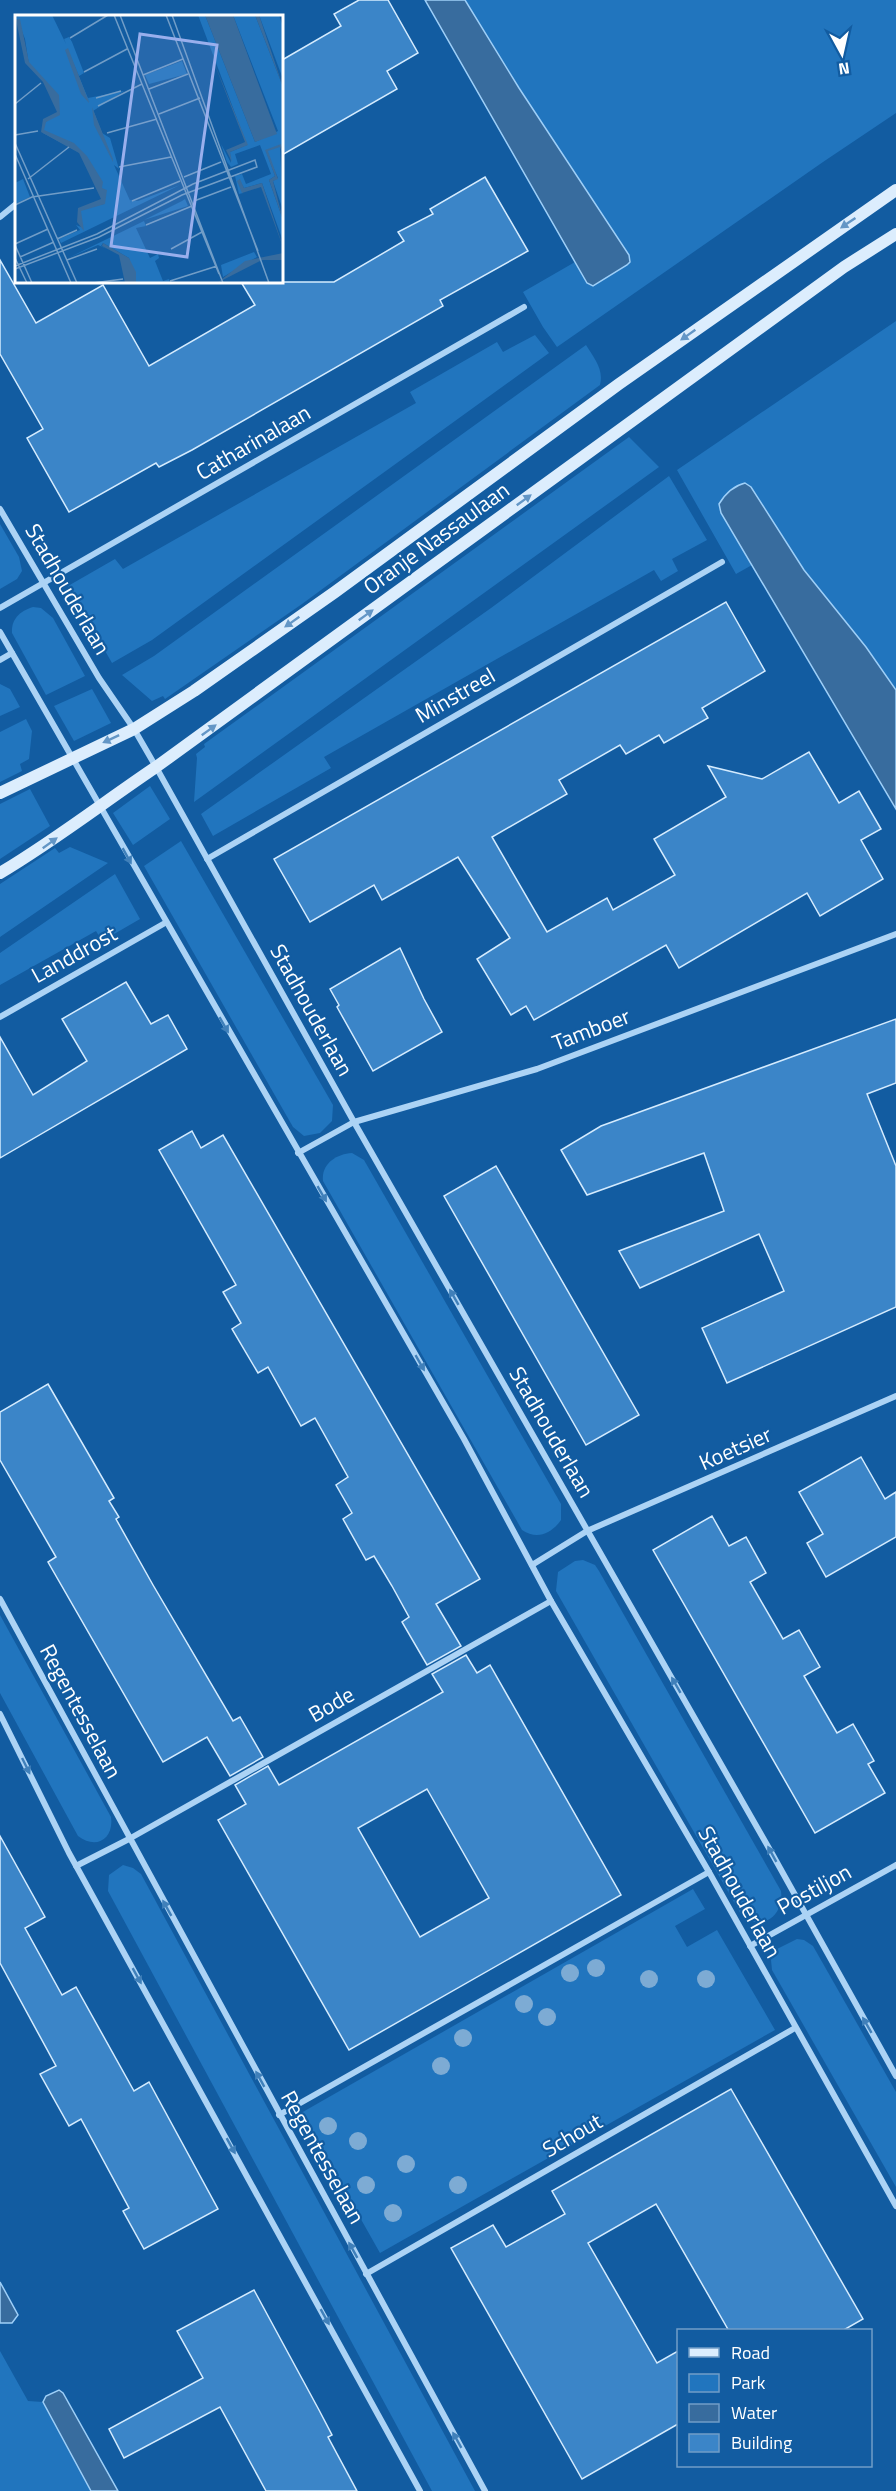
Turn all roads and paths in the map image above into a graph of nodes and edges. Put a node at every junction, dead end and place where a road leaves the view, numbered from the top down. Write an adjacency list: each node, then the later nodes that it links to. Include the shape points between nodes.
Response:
1 (896, 190): 13 (street, Oranje Nassaulaan, one-way to 13, via 619,384 260,645)
2 (15, 205): 3 (street)
3 (0, 217)
4 (896, 234): 15 (street, Oranje Nassaulaan, one-way to 4, via 844,267)
5 (524, 308): 8 (street, Catharinalaan)
6 (0, 509): 8 (street, Stadhouderlaan)
7 (722, 562): 18 (street, Minstreel)
8 (43, 583): 9 (street, Catharinalaan); 13 (street, Stadhouderlaan)
9 (0, 608)
10 (0, 632): 11 (street, Stadhouderlaan)
11 (12, 653): 12 (street); 14 (street, Stadhouderlaan)
12 (0, 660)
13 (134, 729): 14 (street, Oranje Nassaulaan, one-way to 14); 15 (street, Stadhouderlaan)
14 (72, 758): 16 (street, Oranje Nassaulaan); 17 (street, Stadhouderlaan)
15 (156, 768): 17 (street, Oranje Nassaulaan); 18 (street, Stadhouderlaan)
16 (0, 793)
17 (99, 805): 19 (street, Oranje Nassaulaan, one-way to 17, via 44,847); 20 (street, Stadhouderlaan, one-way to 20)
18 (207, 859): 23 (street, Stadhouderlaan)
19 (0, 873)
20 (165, 923): 22 (street, Landdrost); 24 (street, Stadhouderlaan, one-way to 24)
21 (896, 934): 23 (street, Tamboer, via 537,1069)
22 (0, 1017)
23 (354, 1122): 24 (street, Tamboer); 26 (street, Stadhouderlaan, one-way to 23)
24 (298, 1152): 27 (street, Stadhouderlaan, one-way to 27)
25 (896, 1396): 26 (street, Koetsier)
26 (588, 1531): 27 (street, Stadhouderlaan); 35 (street, Stadhouderlaan, one-way to 26)
27 (532, 1565): 29 (street, Stadhouderlaan)
28 (0, 1599): 31 (street, Regentesselaan)
29 (551, 1601): 31 (street, Bode); 34 (street, Stadhouderlaan)
30 (0, 1714): 33 (street, one-way to 33)
31 (129, 1839): 33 (street); 39 (street, Regentesselaan, one-way to 31)
32 (896, 1865): 35 (street, Postiljon)
33 (76, 1866): 42 (street, one-way to 42)
34 (709, 1872): 36 (street, Stadhouderlaan); 39 (street)
35 (804, 1914): 36 (street, Postiljon); 38 (street, Stadhouderlaan, one-way to 35)
36 (750, 1946): 37 (street, Stadhouderlaan)
37 (795, 2028): 40 (street, Stadhouderlaan); 41 (street, Schout)
38 (896, 2076)
39 (279, 2115): 41 (street, Regentesselaan, one-way to 39)
40 (896, 2206)
41 (366, 2274): 43 (street, Regentesselaan, one-way to 41)
42 (420, 2491)
43 (485, 2491)

